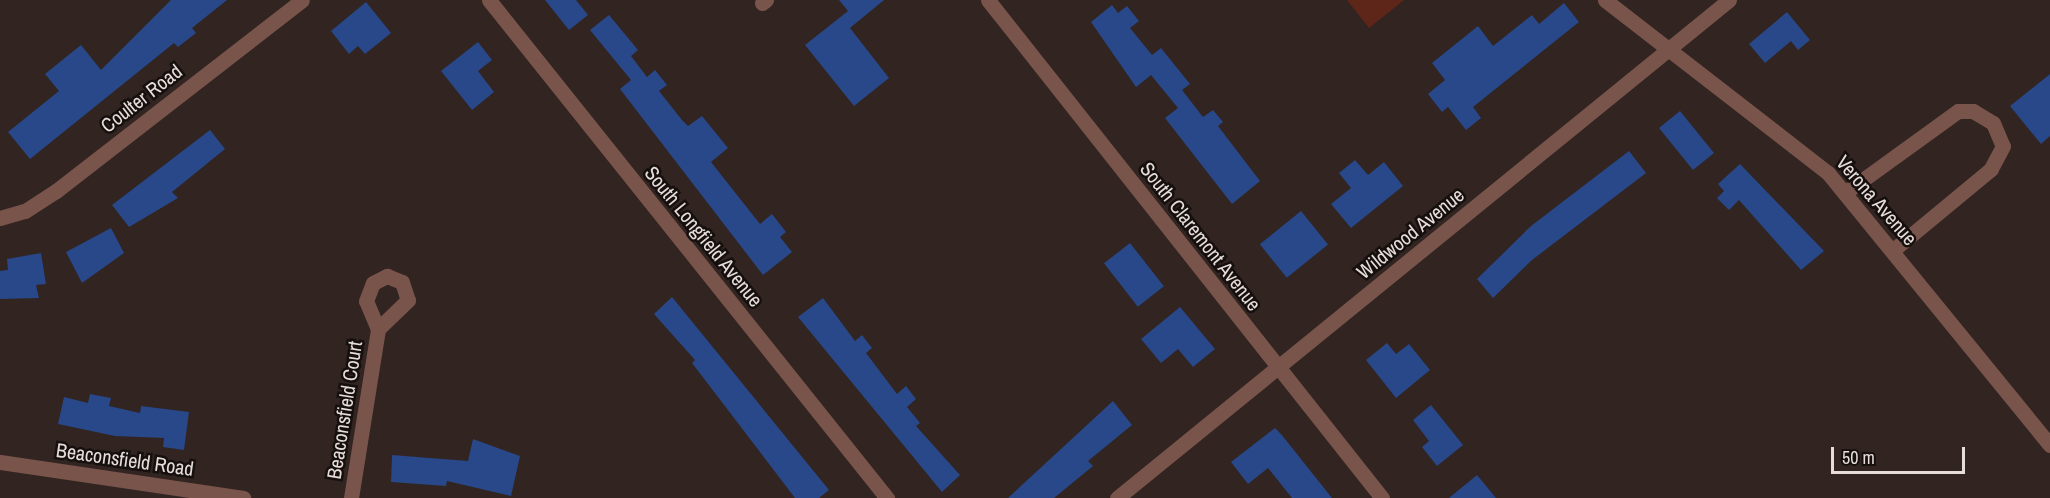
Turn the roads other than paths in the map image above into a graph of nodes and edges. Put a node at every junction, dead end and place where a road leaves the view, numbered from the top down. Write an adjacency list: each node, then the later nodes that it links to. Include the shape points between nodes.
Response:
1 (302, 0): 8 (street, Coulter Road, via 56,191 25,211)
2 (489, 0): 16 (street, South Longfield Avenue)
3 (988, 0): 11 (street, South Claremont Avenue)
4 (1605, 0): 6 (street, Verona Avenue)
5 (1728, 0): 6 (street, Wildwood Avenue)
6 (1670, 48): 7 (street, Verona Avenue); 11 (street, Wildwood Avenue)
7 (1846, 192): 9 (street, Verona Avenue); 9 (street, via 1958,111 1973,111 1993,123 2003,146 1991,169)
8 (0, 218)
9 (1893, 250): 12 (street, Verona Avenue)
10 (378, 329): 15 (street, Beaconsfield Court)
11 (1278, 368): 17 (street, Wildwood Avenue); 18 (street, South Claremont Avenue)
12 (2050, 445)
13 (0, 462): 14 (street, Beaconsfield Road)
14 (243, 498)
15 (351, 498)
16 (887, 498)
17 (1117, 498)
18 (1382, 498)

